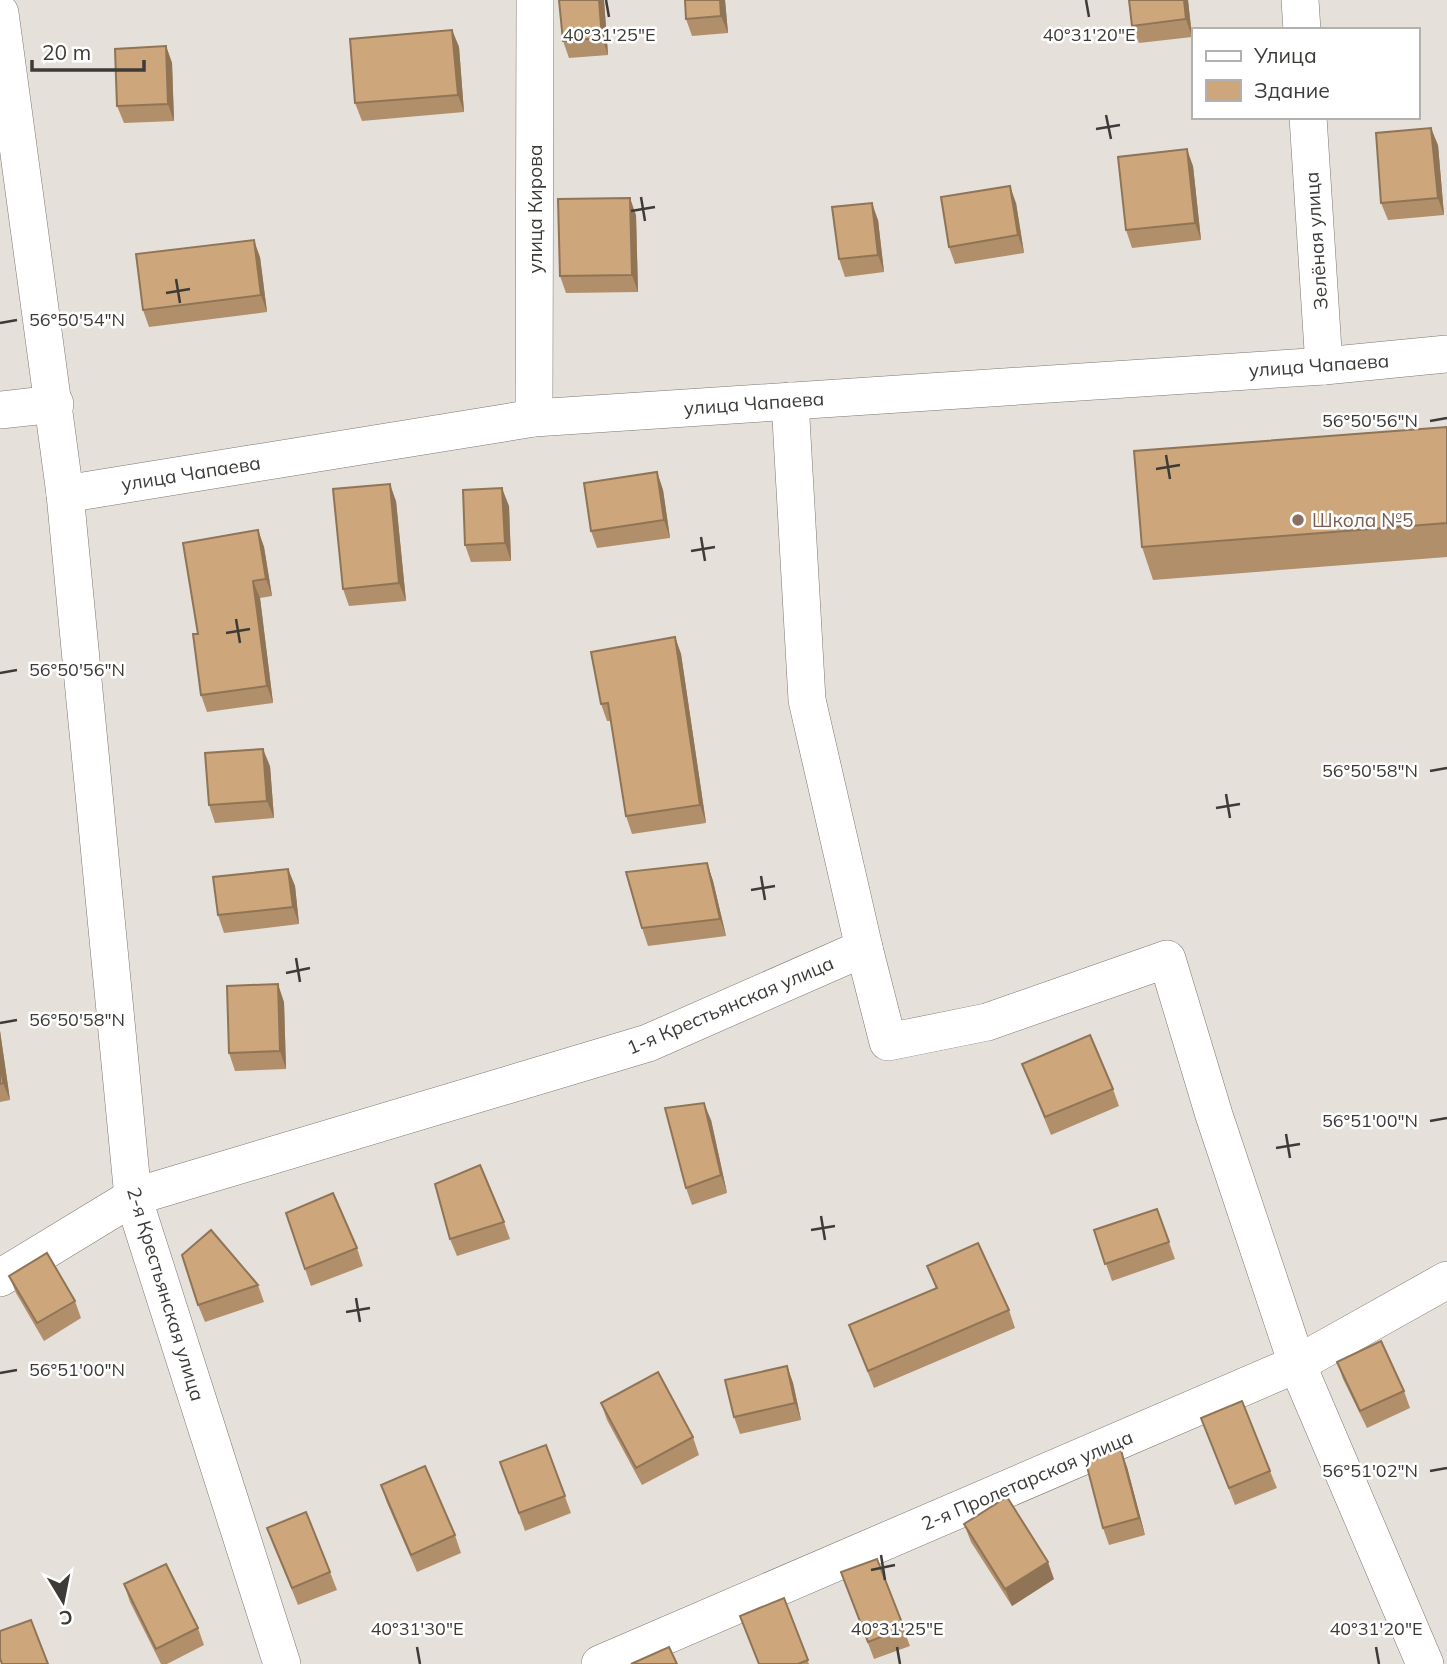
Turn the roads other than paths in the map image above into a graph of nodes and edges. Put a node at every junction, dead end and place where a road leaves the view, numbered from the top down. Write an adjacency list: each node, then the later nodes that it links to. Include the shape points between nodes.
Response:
1 (535, 0): 11 (street, улица Кирова)
2 (1300, 0): 4 (street)
3 (0, 13): 9 (street, 2-я Крестьянская улица)
4 (1302, 28)
5 (1307, 119): 7 (street, Зелёная улица)
6 (1447, 354): 7 (street, улица Чапаева)
7 (1324, 366): 8 (street, улица Чапаева)
8 (790, 401): 11 (street, улица Чапаева); 13 (street, via 807,700)
9 (55, 404): 10 (street); 12 (street, 2-я Крестьянская улица)
10 (0, 410)
11 (534, 418): 12 (street, улица Чапаева)
12 (65, 494): 14 (street, 2-я Крестьянская улица)
13 (864, 948): 14 (street, 1-я Крестьянская улица, via 648,1043); 17 (street, via 888,1042 987,1022 1167,959)
14 (132, 1196): 15 (street, 1-я Крестьянская улица); 18 (street, 2-я Крестьянская улица)
15 (0, 1278)
16 (1447, 1280): 17 (street, 2-я Пролетарская улица)
17 (1297, 1364): 19 (street, 2-я Пролетарская улица); 20 (street)
18 (282, 1664)
19 (600, 1664)
20 (1425, 1664)

